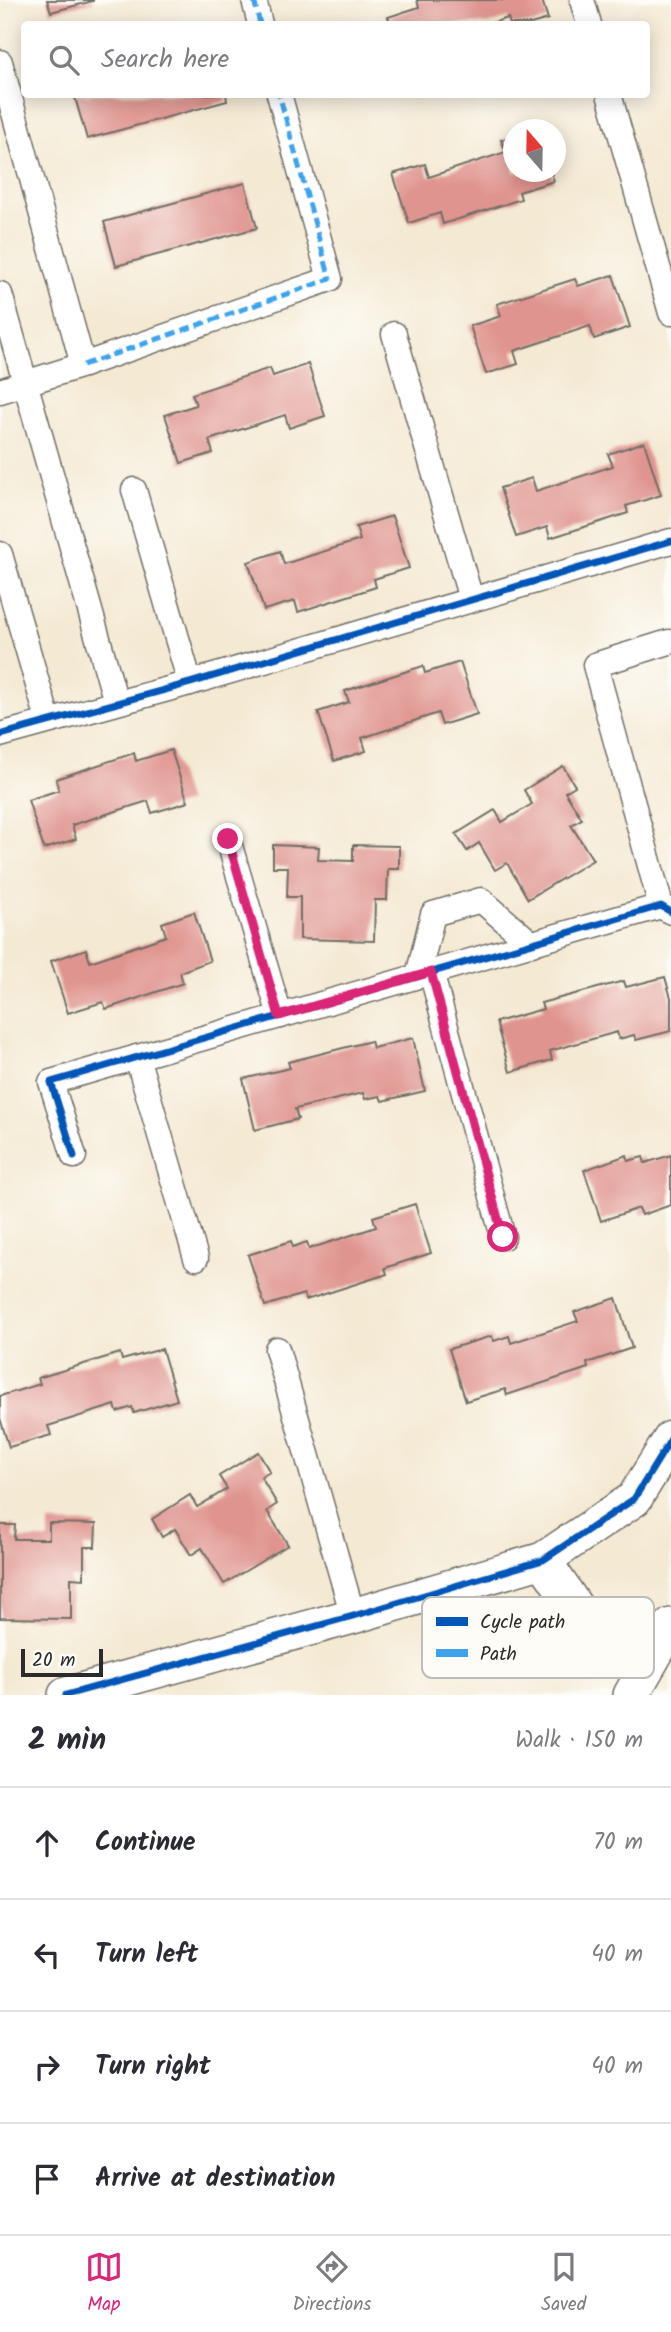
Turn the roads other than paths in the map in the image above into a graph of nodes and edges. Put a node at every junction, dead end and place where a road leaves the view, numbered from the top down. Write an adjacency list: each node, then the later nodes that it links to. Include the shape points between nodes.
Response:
1 (254, 0): 3 (street)
2 (582, 0): 4 (street)
3 (259, 21)
4 (588, 21)
5 (0, 62): 11 (street)
6 (280, 98): 11 (street, via 330,279)
7 (610, 98): 9 (street)
8 (0, 294): 12 (street)
9 (671, 313)
10 (394, 334): 17 (street)
11 (83, 365): 12 (street)
12 (26, 383): 13 (street); 20 (street)
13 (0, 391)
14 (134, 490): 19 (street)
15 (671, 541): 17 (street)
16 (0, 554): 21 (street)
17 (471, 599): 19 (street)
18 (669, 642): 24 (street, via 595,665)
19 (190, 682): 20 (street)
20 (116, 702): 21 (street)
21 (48, 720): 22 (street)
22 (0, 735)
23 (228, 839): 27 (street)
24 (666, 909): 25 (street)
25 (532, 944): 26 (street); 26 (street, via 481,900 469,903 433,914)
26 (425, 974): 27 (street); 30 (street)
27 (279, 1016): 28 (street)
28 (137, 1057): 29 (street, via 51,1082); 31 (street)
29 (74, 1156)
30 (503, 1237)
31 (196, 1258)
32 (277, 1349): 36 (street)
33 (671, 1439): 34 (street, via 634,1500)
34 (544, 1560): 35 (street); 36 (street)
35 (568, 1597)
36 (353, 1616): 40 (street)
37 (671, 1626): 38 (street)
38 (654, 1655)
39 (641, 1678): 41 (street)
40 (66, 1695)
41 (631, 1695)

